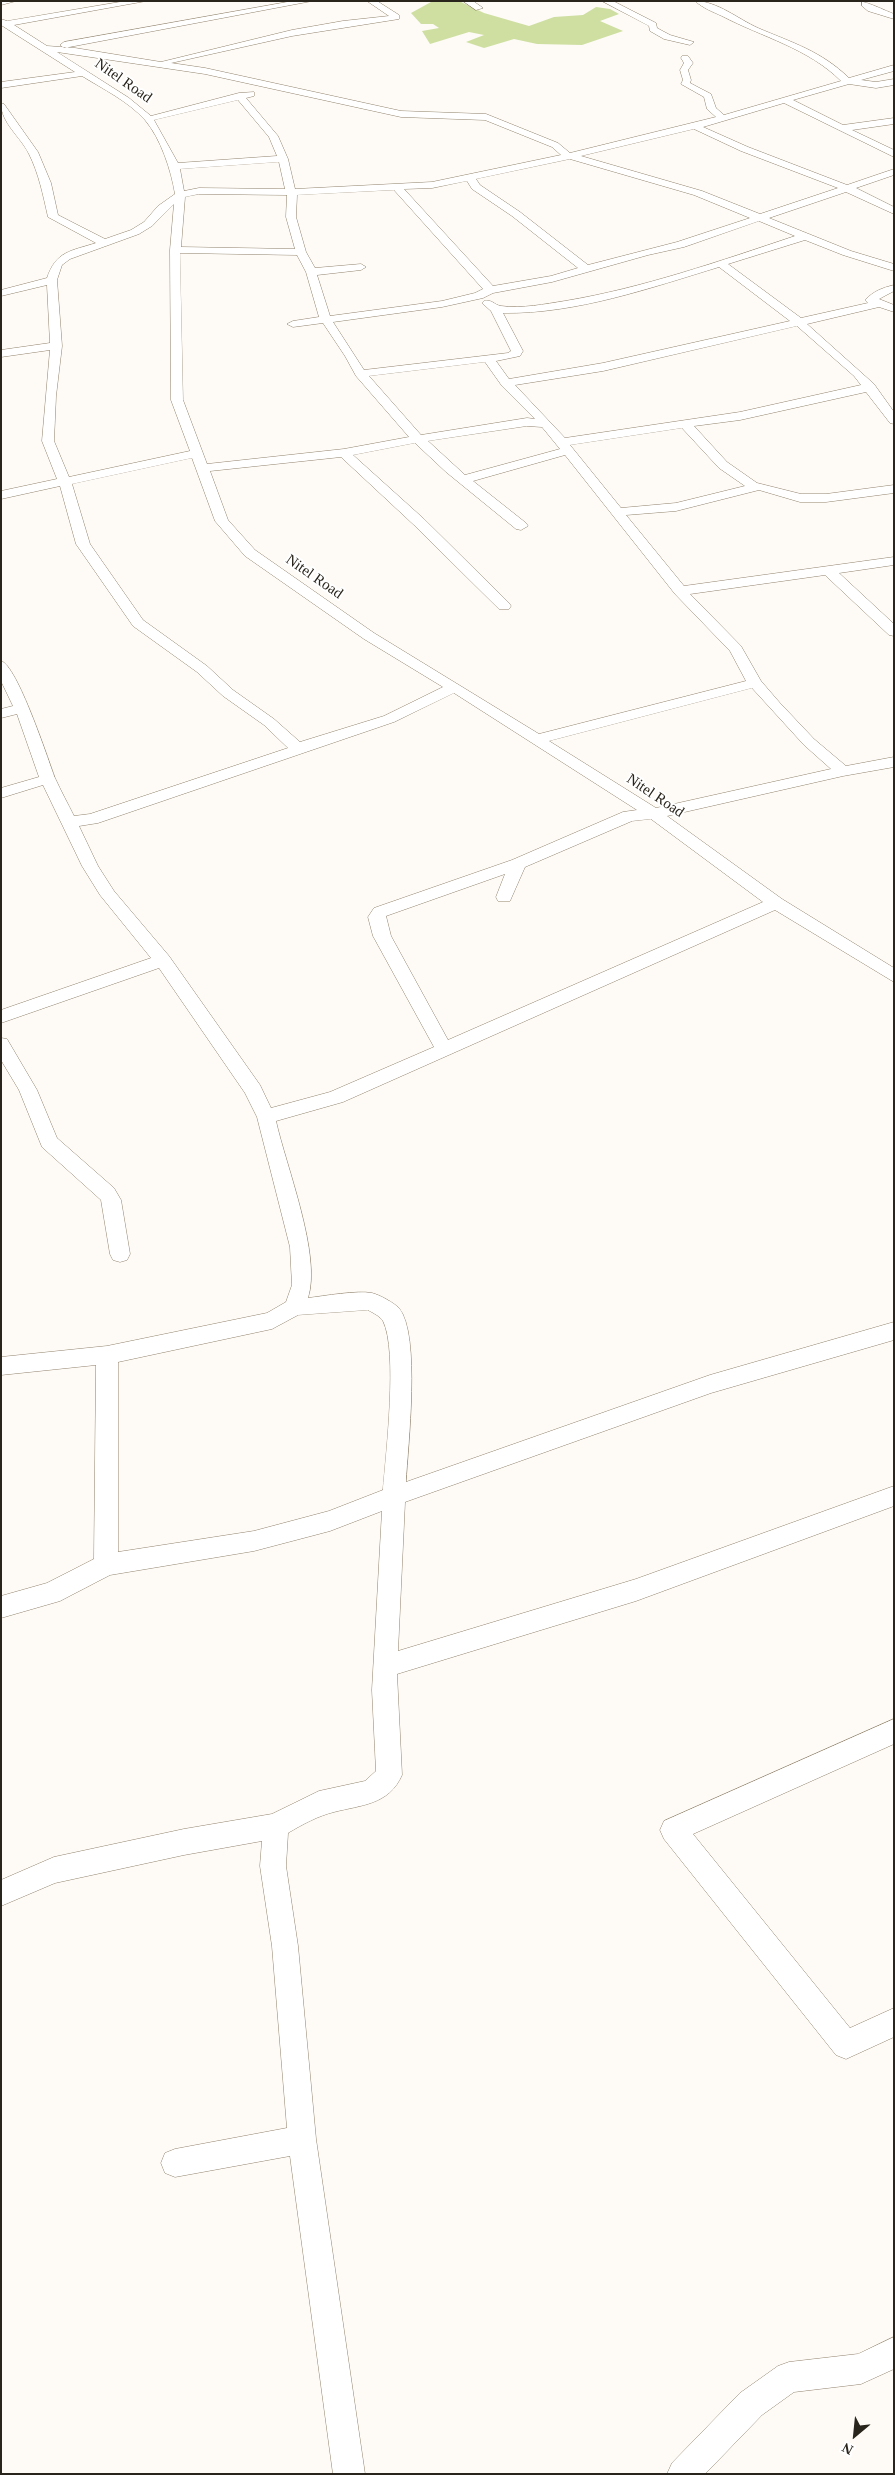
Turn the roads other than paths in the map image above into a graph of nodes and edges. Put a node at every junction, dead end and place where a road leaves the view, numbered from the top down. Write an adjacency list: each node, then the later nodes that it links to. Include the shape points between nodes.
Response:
1 (12, 1): 9 (street)
2 (142, 1): 16 (street)
3 (308, 1): 15 (street)
4 (371, 1): 21 (street, via 396,17 216,46)
5 (467, 1): 13 (street)
6 (606, 1): 18 (street, via 667,37)
7 (700, 1): 12 (street)
8 (879, 1): 11 (street)
9 (1, 3)
10 (726, 3): 12 (street)
11 (861, 3): 14 (street)
12 (710, 7): 24 (street, via 755,30 793,44 832,67)
13 (480, 8)
14 (894, 17)
15 (201, 20): 17 (street); 19 (street)
16 (4, 22): 19 (street, Nitel Road)
17 (212, 28)
18 (690, 42)
19 (44, 48): 21 (street); 23 (street, Nitel Road)
20 (686, 58): 31 (street, via 689,63 684,70 685,84 708,96 712,109)
21 (153, 65): 27 (street, via 205,71)
22 (892, 69): 24 (street)
23 (84, 73): 26 (street); 32 (street, Nitel Road)
24 (846, 81): 25 (street, via 876,85); 29 (street)
25 (894, 82)
26 (1, 85)
27 (282, 88): 28 (street); 37 (street, via 401,114 486,117 555,145)
28 (239, 96): 32 (street); 38 (street, via 273,136)
29 (783, 99): 31 (street); 35 (street)
30 (1, 106): 49 (street, via 33,152 46,183 53,217)
31 (722, 118): 34 (street)
32 (149, 119): 39 (street, Nitel Road)
33 (894, 121): 35 (street)
34 (695, 126): 37 (street); 43 (street, via 729,144)
35 (844, 128): 36 (street)
36 (894, 154)
37 (567, 155): 41 (street); 47 (street, via 698,193)
38 (283, 159): 39 (street); 44 (street)
39 (175, 166): 45 (street, Nitel Road)
40 (894, 172): 43 (street)
41 (470, 178): 42 (street, via 432,185); 55 (street, via 476,187)
42 (396, 186): 44 (street); 59 (street)
43 (848, 189): 46 (street); 47 (street)
44 (290, 192): 45 (street, via 209,190); 51 (street, via 292,218)
45 (180, 195): 49 (street, via 148,224); 50 (street, Nitel Road)
46 (894, 211)
47 (761, 218): 48 (street); 55 (street, via 680,245)
48 (805, 236): 52 (street); 54 (street)
49 (105, 243): 57 (street, via 66,257 57,264)
50 (175, 250): 51 (street); 79 (street, Nitel Road, via 177,400)
51 (301, 252): 56 (street)
52 (721, 264): 64 (street, via 578,302 527,310); 66 (street)
53 (361, 267): 56 (street)
54 (894, 268)
55 (587, 270): 59 (street)
56 (311, 272): 65 (street)
57 (52, 280): 60 (street); 68 (street)
58 (894, 288): 62 (street, via 871,300)
59 (490, 290): 61 (street)
60 (1, 293)
61 (479, 296): 64 (street); 65 (street)
62 (878, 304): 63 (street); 66 (street)
63 (894, 309)
64 (496, 310): 70 (street, via 517,351 509,356)
65 (326, 320): 67 (street); 71 (street)
66 (799, 322): 72 (street, via 603,368); 73 (street)
67 (292, 324)
68 (56, 346): 69 (street); 83 (street, via 48,441)
69 (1, 354)
70 (488, 359): 71 (street); 72 (street)
71 (360, 374): 77 (street)
72 (506, 383): 75 (street)
73 (870, 387): 74 (street); 76 (street, via 740,416)
74 (894, 420)
75 (546, 424): 77 (street, via 527,422); 78 (street)
76 (685, 424): 78 (street); 84 (street, via 723,465 750,482)
77 (418, 439): 80 (street); 82 (street)
78 (565, 446): 82 (street); 87 (street)
79 (197, 453): 81 (street, Nitel Road); 83 (street)
80 (344, 453): 81 (street); 92 (street)
81 (202, 468): 96 (street, Nitel Road, via 222,521 250,553 369,636)
82 (465, 479): 88 (street)
83 (65, 483): 86 (street); 100 (street, via 83,544 138,623)
84 (752, 488): 85 (street, via 760,486 800,498); 87 (street, via 676,507)
85 (894, 489)
86 (1, 495)
87 (618, 512): 91 (street)
88 (522, 526)
89 (894, 562): 90 (street)
90 (829, 571): 91 (street); 93 (street)
91 (680, 591): 95 (street, via 736,649)
92 (504, 606)
93 (894, 632)
94 (1, 664): 97 (street)
95 (755, 682): 99 (street); 102 (street, via 808,742)
96 (454, 687): 99 (street, Nitel Road); 100 (street, via 411,710 312,746)
97 (22, 708): 98 (street); 103 (street)
98 (1, 714)
99 (537, 739): 105 (street, Nitel Road)
100 (300, 747): 106 (street)
101 (894, 762): 102 (street)
102 (843, 771): 105 (street)
103 (48, 779): 104 (street); 106 (street)
104 (1, 793)
105 (654, 814): 107 (street, via 629,816); 109 (street, Nitel Road)
106 (71, 828): 110 (street, via 108,895)
107 (518, 864): 108 (street); 114 (street, via 380,912 376,917 382,936)
108 (504, 897)
109 (776, 903): 111 (street, Nitel Road); 114 (street)
110 (163, 960): 112 (street); 115 (street, via 253,1090)
111 (892, 974)
112 (1, 1018)
113 (1, 1044): 116 (street, via 28,1090 49,1142 111,1200)
114 (444, 1049): 115 (street, via 336,1097)
115 (266, 1117): 117 (street, via 300,1247 302,1285)
116 (120, 1254)
117 (294, 1307): 119 (street, via 272,1320); 121 (street, via 371,1301 391,1314 398,1335 401,1372)
118 (894, 1331): 121 (street, via 710,1384)
119 (107, 1355): 120 (street); 123 (street)
120 (1, 1366)
121 (394, 1496): 123 (street, via 330,1521 254,1541); 125 (street)
122 (894, 1496): 125 (street, via 636,1590)
123 (106, 1565): 124 (street, via 52,1593)
124 (1, 1607)
125 (386, 1666): 127 (street, via 384,1690 389,1775 381,1786 368,1794 335,1799 293,1814)
126 (894, 1731): 129 (street, via 673,1830 846,2045)
127 (276, 1826): 128 (street, via 54,1870); 130 (street, via 273,1866)
128 (1, 1893)
129 (894, 2022)
130 (302, 2139): 131 (street); 133 (street)
131 (175, 2163)
132 (894, 2352): 134 (street, via 861,2369 789,2377 751,2404)
133 (348, 2474)
134 (683, 2474)

